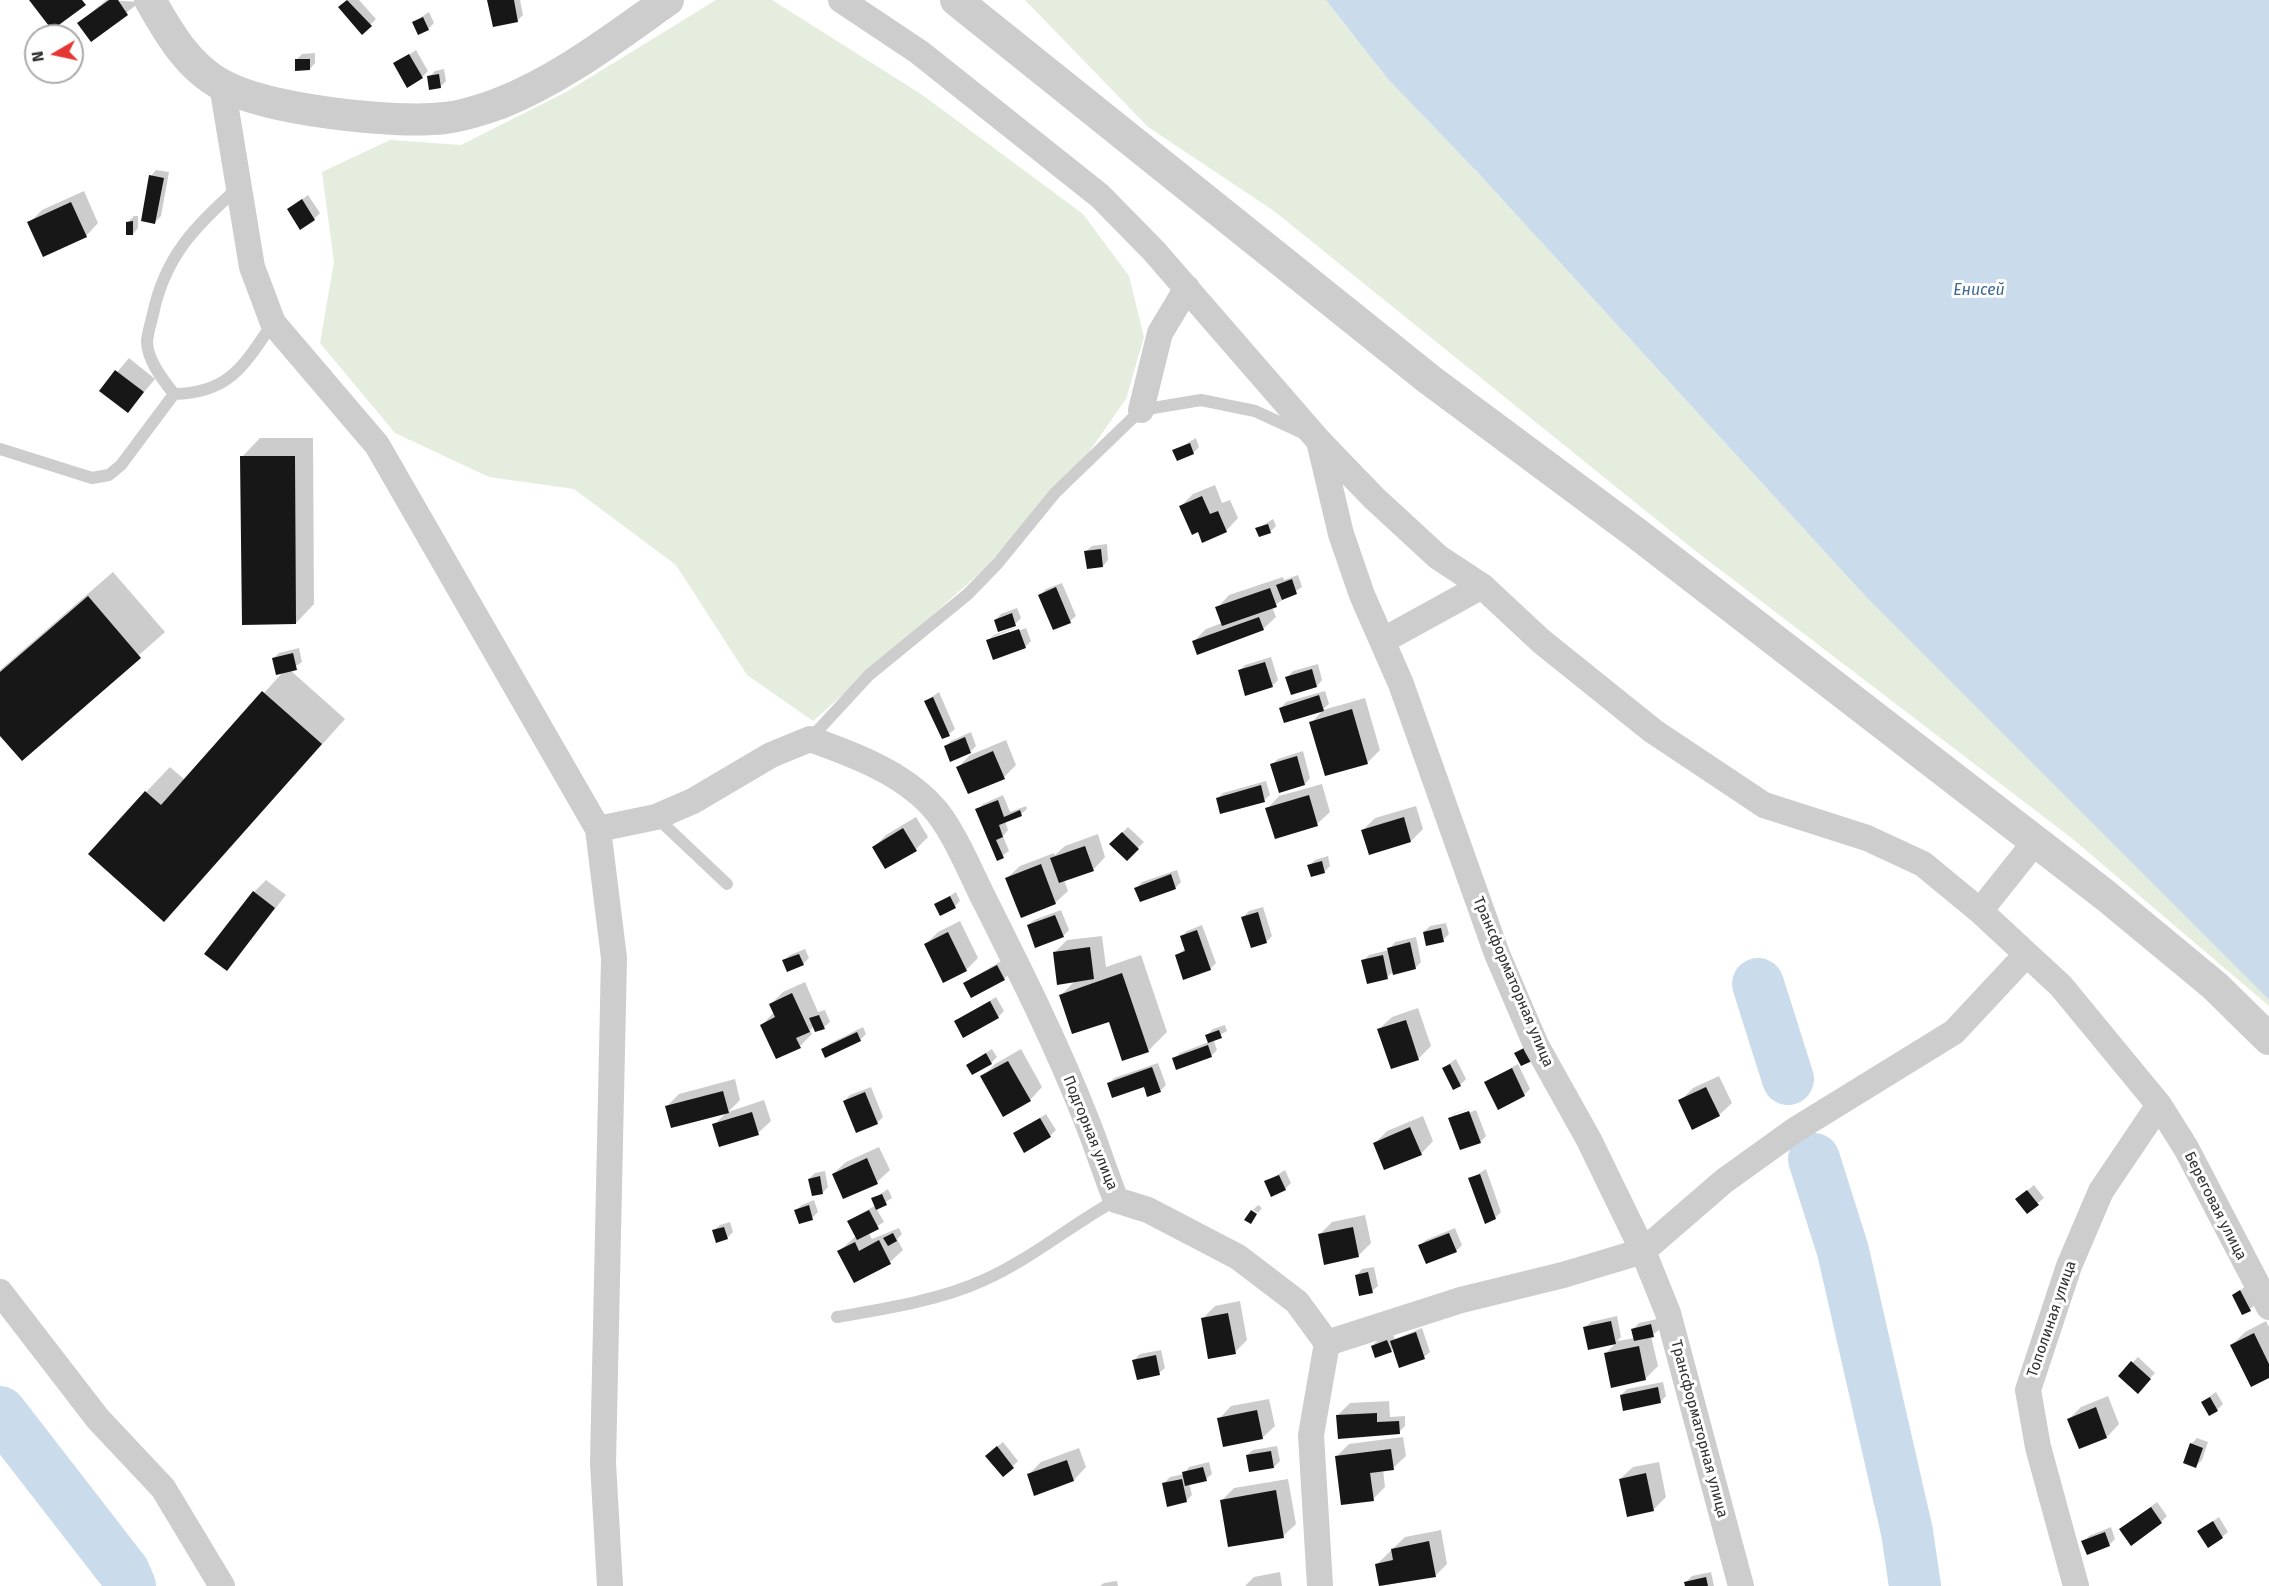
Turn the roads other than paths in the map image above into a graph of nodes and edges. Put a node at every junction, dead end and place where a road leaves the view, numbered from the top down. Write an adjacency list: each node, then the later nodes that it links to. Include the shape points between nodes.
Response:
1 (150, 0): 5 (street, via 180,49)
2 (668, 0): 5 (street, via 541,83 499,104 455,116 385,118 311,109 250,97)
3 (841, 0): 7 (street, Береговая улица, via 919,52 1100,196)
4 (956, 0): 18 (street, via 1431,380 1636,533)
5 (222, 85): 6 (street)
6 (239, 187): 8 (street, via 252,267); 9 (lane, via 199,222 170,262 156,299 147,342 157,371)
7 (1187, 288): 10 (street, via 1160,333); 11 (street, Береговая улица)
8 (273, 323): 9 (lane, via 245,363 224,383 197,394); 17 (street, via 377,445)
9 (174, 394): 12 (lane, via 122,465 109,475 92,478)
10 (1141, 410): 11 (lane, via 1201,400 1255,411); 15 (lane, via 1054,493 968,594 868,675)
11 (1319, 441): 13 (street, Береговая улица, via 1438,557); 14 (street, Трансформаторная улица, via 1341,534)
12 (0, 449)
13 (1482, 586): 14 (street); 20 (street, Береговая улица, via 1541,641 1653,731 1764,805 1867,838 1923,864)
14 (1382, 641): 25 (street, Трансформаторная улица, via 1401,684 1458,850 1536,1045 1589,1140)
15 (810, 740): 16 (street, via 771,755 693,801); 24 (street, Подгорная улица, via 846,752 892,775 933,807 1030,991 1087,1121)
16 (656, 817): 17 (street); 19 (lane)
17 (598, 829): 31 (street, via 614,958 603,1463)
18 (2035, 842): 20 (street); 22 (street, via 2215,986)
19 (727, 884)
20 (1980, 911): 21 (street, Береговая улица)
21 (2025, 956): 23 (street, Береговая улица, via 2061,986); 25 (street, via 1954,1032 1795,1130 1724,1181)
22 (2269, 1039)
23 (2159, 1105): 27 (street, Береговая улица, via 2186,1148); 34 (street, Тополиная улица, via 2101,1191 2069,1266 2028,1390 2038,1447)
24 (1116, 1200): 28 (lane, via 1050,1244 983,1281 896,1308); 29 (street, Подгорная улица, via 1148,1210 1238,1257 1297,1302)
25 (1643, 1251): 29 (street, via 1461,1300); 33 (street, Трансформаторная улица, via 1668,1313)
26 (0, 1292): 30 (street, via 98,1419 163,1488)
27 (2269, 1307)
28 (837, 1317)
29 (1328, 1343): 32 (street, via 1311,1435)
30 (222, 1586)
31 (610, 1586)
32 (1320, 1586)
33 (1741, 1586)
34 (2076, 1586)

